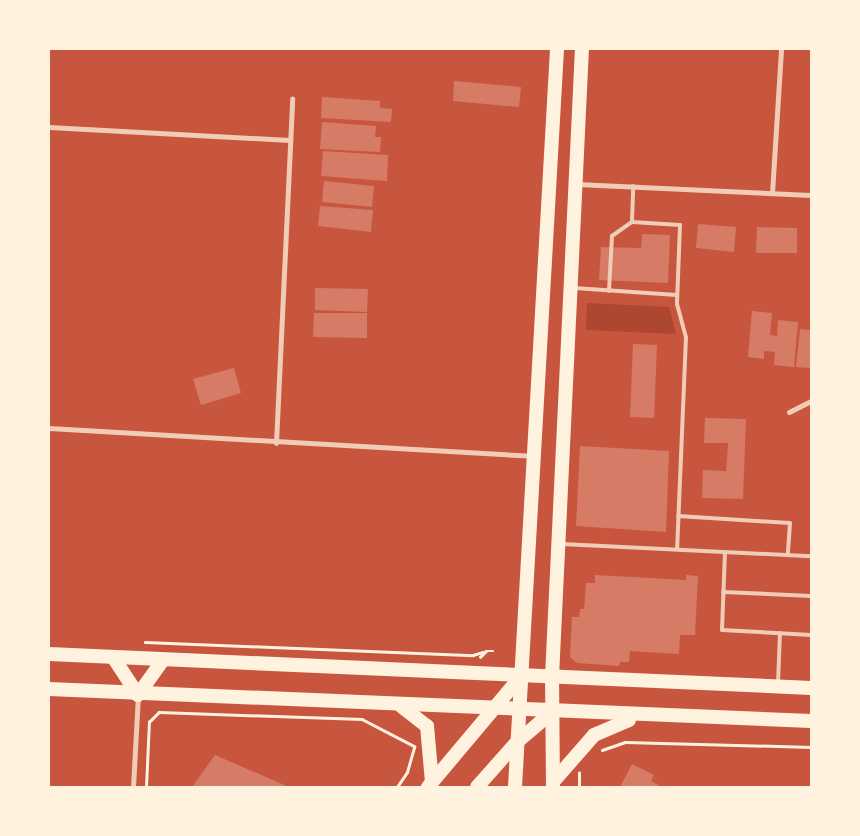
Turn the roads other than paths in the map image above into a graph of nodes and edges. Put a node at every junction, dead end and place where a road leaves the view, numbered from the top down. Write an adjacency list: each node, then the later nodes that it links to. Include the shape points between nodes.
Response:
1 (557, 49): 7 (highway)
2 (582, 49): 8 (highway)
3 (781, 49): 10 (street)
4 (292, 98): 6 (street)
5 (49, 127): 6 (street)
6 (290, 140): 19 (street)
7 (550, 183): 8 (highway); 20 (highway)
8 (574, 184): 9 (street); 13 (highway)
9 (633, 186): 10 (street); 12 (lane)
10 (772, 193): 11 (street)
11 (811, 195)
12 (632, 222): 14 (lane, via 612,236); 15 (lane, via 680,226)
13 (569, 288): 14 (lane); 22 (highway)
14 (609, 291): 15 (lane)
15 (677, 294): 21 (lane, via 686,337)
16 (811, 401): 17 (street)
17 (789, 412)
18 (49, 428): 19 (street)
19 (276, 443): 20 (street)
20 (535, 456): 34 (highway)
21 (678, 516): 23 (lane); 25 (lane, via 790,524)
22 (557, 544): 23 (lane); 35 (highway)
23 (676, 549): 24 (lane)
24 (725, 552): 25 (lane); 27 (lane)
25 (788, 555): 26 (lane)
26 (811, 556)
27 (723, 592): 28 (lane); 29 (lane, via 722,630)
28 (811, 596)
29 (780, 633): 30 (lane); 36 (lane)
30 (811, 634)
31 (49, 654): 32 (highway)
32 (114, 657): 33 (highway); 39 (highway)
33 (163, 660): 34 (highway); 39 (highway)
34 (521, 676): 35 (highway); 41 (highway); 42 (highway)
35 (552, 677): 36 (highway); 43 (highway)
36 (778, 686): 37 (highway)
37 (811, 688)
38 (49, 689): 39 (highway)
39 (138, 694): 40 (highway); 49 (street)
40 (400, 705): 41 (highway); 47 (highway, via 427,726)
41 (490, 710): 42 (highway); 47 (highway)
42 (519, 711): 43 (highway); 46 (highway)
43 (552, 712): 44 (highway); 46 (highway); 48 (highway)
44 (642, 717): 45 (highway); 48 (highway, via 614,724 594,736)
45 (811, 721)
46 (518, 742): 50 (highway); 51 (highway)
47 (430, 785)
48 (553, 785)
49 (133, 787)
50 (477, 787)
51 (515, 787)

